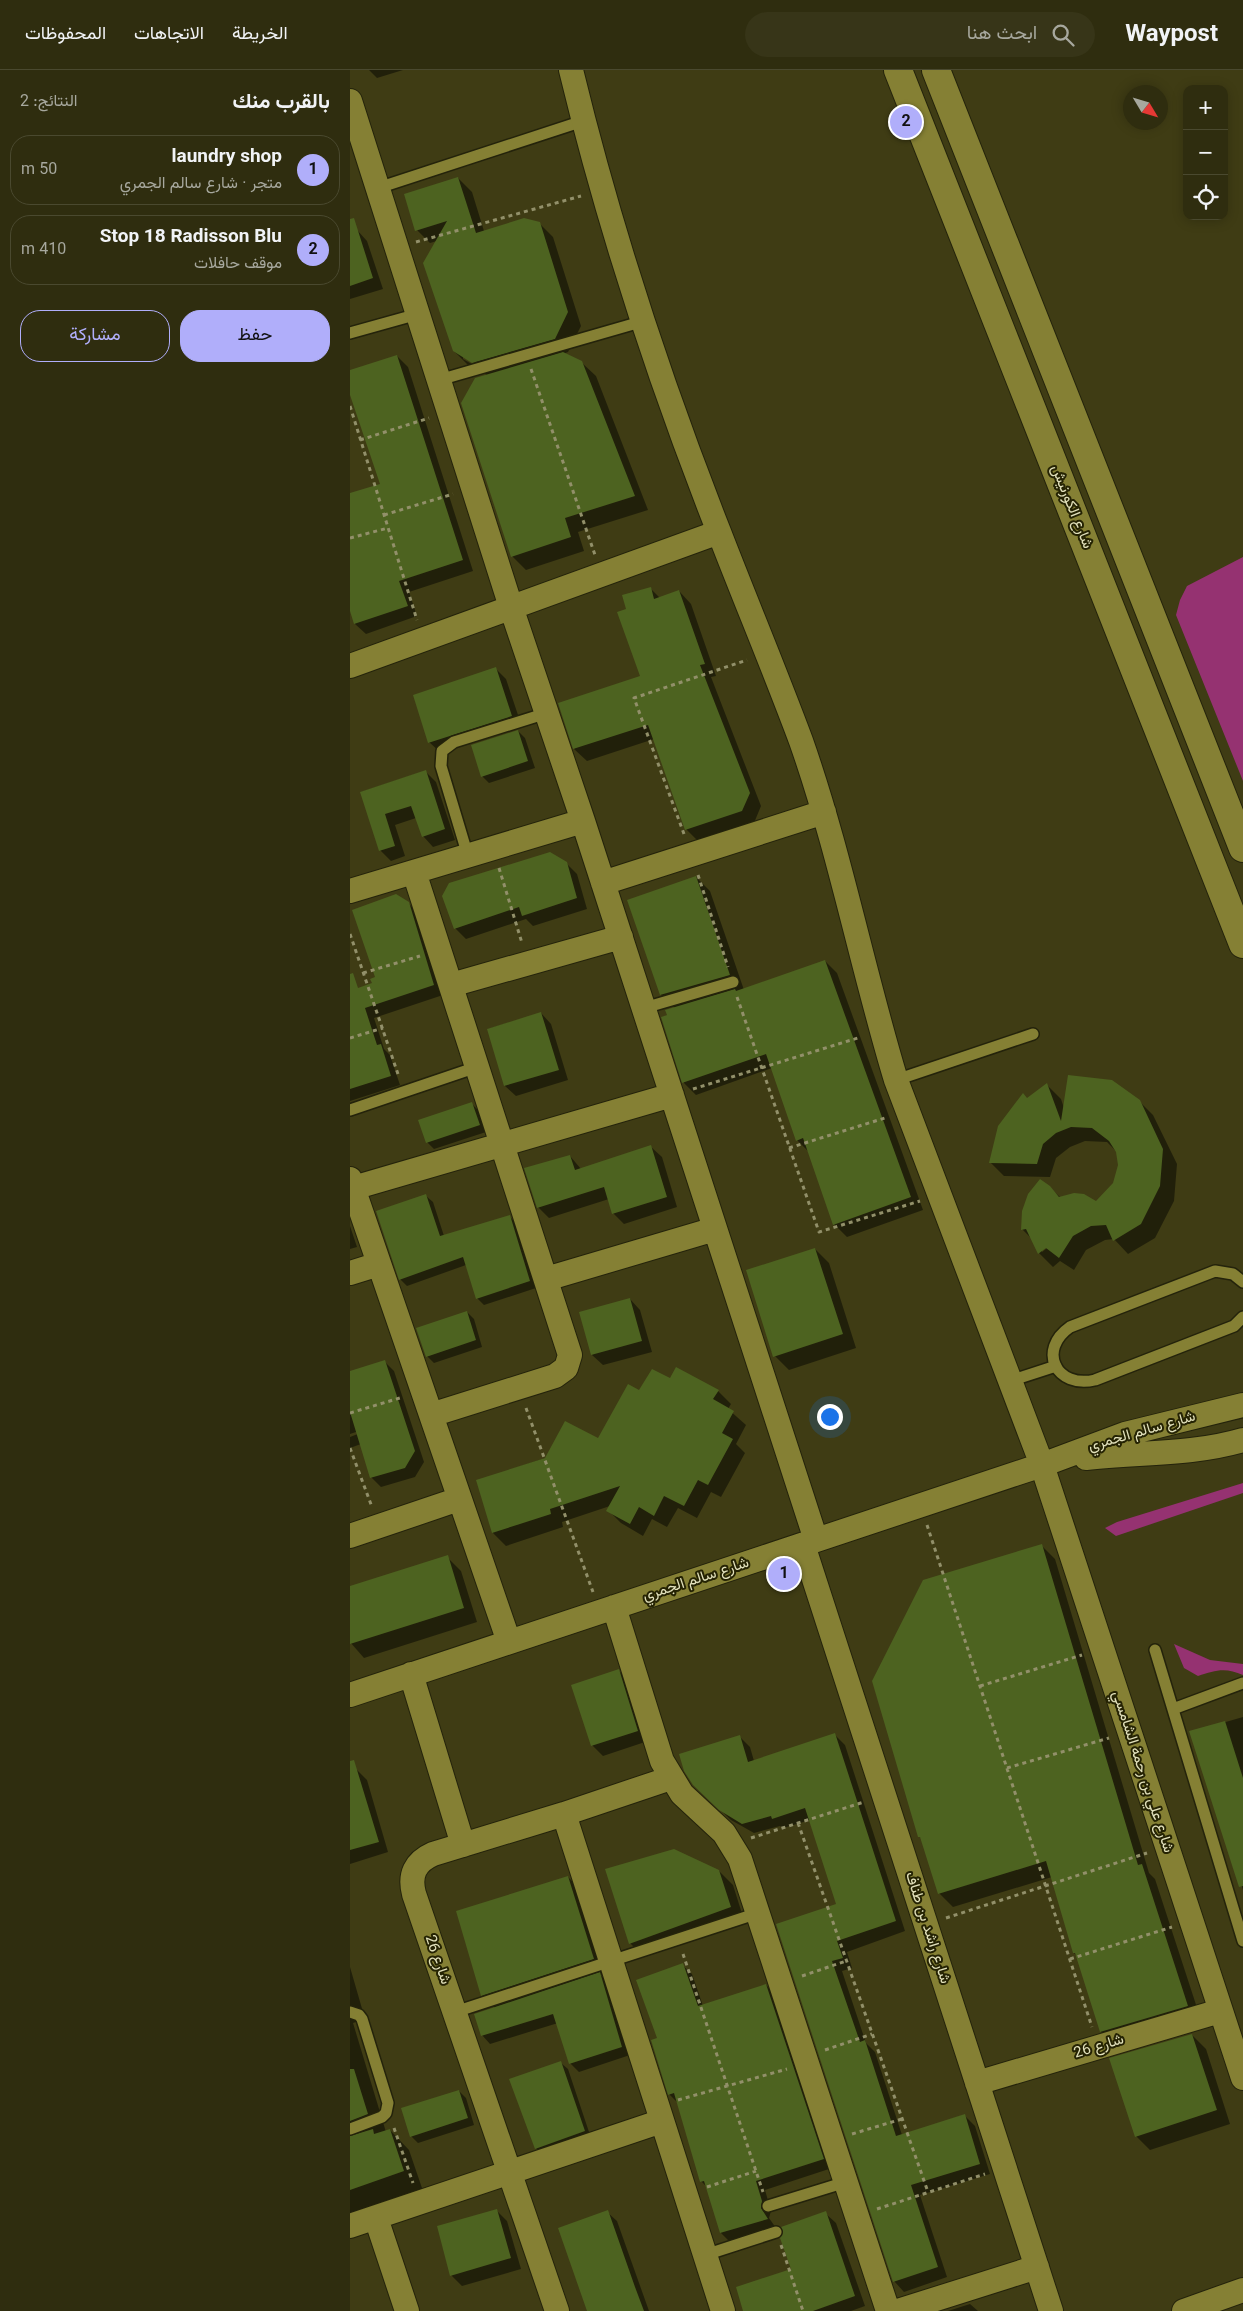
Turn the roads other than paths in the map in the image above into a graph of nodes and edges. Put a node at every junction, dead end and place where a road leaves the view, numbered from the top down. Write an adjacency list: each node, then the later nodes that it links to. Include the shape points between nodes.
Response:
1 (570, 70): 5 (street, شارع علي بن رحمة الشامسي)
2 (898, 70): 11 (main road, شارع الكورنيش)
3 (936, 70): 14 (main road)
4 (350, 101): 6 (street, شارع راشد بن طناف)
5 (583, 121): 6 (lane); 8 (street, شارع علي بن رحمة الشامسي)
6 (378, 188): 7 (street, شارع راشد بن طناف)
7 (418, 314): 9 (lane); 10 (street, شارع راشد بن طناف)
8 (644, 321): 10 (lane); 12 (street, شارع علي بن رحمة الشامسي)
9 (350, 333)
10 (439, 380): 13 (street, شارع راشد بن طناف)
11 (1077, 524): 14 (main road, via 1091,525 1102,534 1127,592); 17 (main road, شارع الكورنيش)
12 (719, 532): 13 (street); 18 (street, شارع علي بن رحمة الشامسي)
13 (511, 607): 15 (street, via 424,639); 16 (street, شارع راشد بن طناف)
14 (1153, 621): 20 (main road)
15 (352, 658)
16 (547, 713): 19 (street, شارع راشد بن طناف); 22 (lane, via 454,742 442,751 441,766)
17 (1190, 810): 26 (main road, via 1218,850); 28 (main road, شارع الكورنيش)
18 (824, 812): 24 (street); 34 (street, شارع علي بن رحمة الشامسي)
19 (583, 821): 22 (street); 24 (street, شارع راشد بن طناف)
20 (1237, 825): 21 (main road)
21 (1243, 848)
22 (468, 856): 23 (street)
23 (414, 872): 25 (street); 30 (street)
24 (603, 883): 27 (street, شارع راشد بن طناف)
25 (350, 892)
26 (1243, 909)
27 (621, 936): 30 (street); 31 (street, شارع راشد بن طناف)
28 (1243, 944)
29 (732, 982): 31 (lane)
30 (451, 985): 33 (street)
31 (644, 1008): 35 (street, شارع راشد بن طناف)
32 (1033, 1034): 34 (lane)
33 (478, 1067): 36 (lane); 37 (street)
34 (896, 1080): 46 (street, شارع علي بن رحمة الشامسي)
35 (672, 1095): 37 (street); 39 (street, شارع راشد بن طناف)
36 (350, 1110)
37 (503, 1144): 38 (street); 42 (street)
38 (351, 1184): 40 (street)
39 (715, 1229): 42 (street); 53 (street, شارع راشد بن طناف)
40 (379, 1264): 41 (street); 48 (street)
41 (350, 1273)
42 (546, 1279): 48 (street, via 569,1348 569,1362 561,1373)
43 (1243, 1282): 45 (lane, via 1233,1274 1215,1271 1070,1327 1057,1339 1053,1357)
44 (1243, 1317): 45 (lane, via 1234,1326 1095,1380 1073,1381)
45 (1056, 1366): 46 (lane)
46 (1010, 1381): 50 (street, شارع علي بن رحمة الشامسي)
47 (1243, 1405): 50 (street, شارع سالم الجمري, via 1125,1434)
48 (431, 1415): 51 (street)
49 (1243, 1440): 50 (street, شارع سالم الجمري, via 1204,1449 1119,1454)
50 (1042, 1465): 53 (street, شارع سالم الجمري); 67 (street, شارع علي بن رحمة الشامسي)
51 (460, 1498): 52 (street); 55 (street)
52 (350, 1536)
53 (809, 1542): 54 (street, شارع سالم الجمري); 71 (street, شارع راشد بن طناف, via 884,1795)
54 (607, 1609): 55 (street, شارع سالم الجمري); 61 (street)
55 (508, 1642): 57 (street, شارع سالم الجمري)
56 (1155, 1650): 60 (lane)
57 (411, 1674): 59 (street, شارع سالم الجمري); 63 (street)
58 (1243, 1682): 60 (lane)
59 (350, 1695)
60 (1173, 1709): 65 (lane)
61 (671, 1778): 62 (street, شارع 26); 64 (street, via 682,1794 733,1844)
62 (564, 1814): 63 (street, شارع 26); 66 (street)
63 (463, 1845): 69 (street, شارع 26, via 424,1858 412,1874 412,1884)
64 (758, 1913): 66 (lane); 75 (street)
65 (1243, 1940)
66 (611, 1961): 69 (lane); 72 (street)
67 (1220, 2011): 70 (street, شارع علي بن رحمة الشامسي); 71 (street, شارع 26)
68 (350, 2012): 73 (lane, via 362,2019 388,2103 382,2117)
69 (455, 2012): 74 (street, شارع 26)
70 (1243, 2078)
71 (977, 2083): 81 (street, شارع راشد بن طناف)
72 (660, 2114): 74 (street); 80 (street)
73 (350, 2129)
74 (510, 2173): 77 (street); 84 (street, شارع 26)
75 (846, 2182): 76 (lane); 86 (street)
76 (768, 2206)
77 (376, 2218): 78 (street); 83 (street)
78 (350, 2226)
79 (776, 2232): 80 (lane)
80 (705, 2256): 85 (street)
81 (1037, 2267): 87 (street); 88 (street, شارع راشد بن طناف)
82 (1243, 2290): 89 (street)
83 (407, 2311)
84 (557, 2311)
85 (723, 2311)
86 (888, 2311)
87 (898, 2311)
88 (1051, 2311)
89 (1184, 2311)

